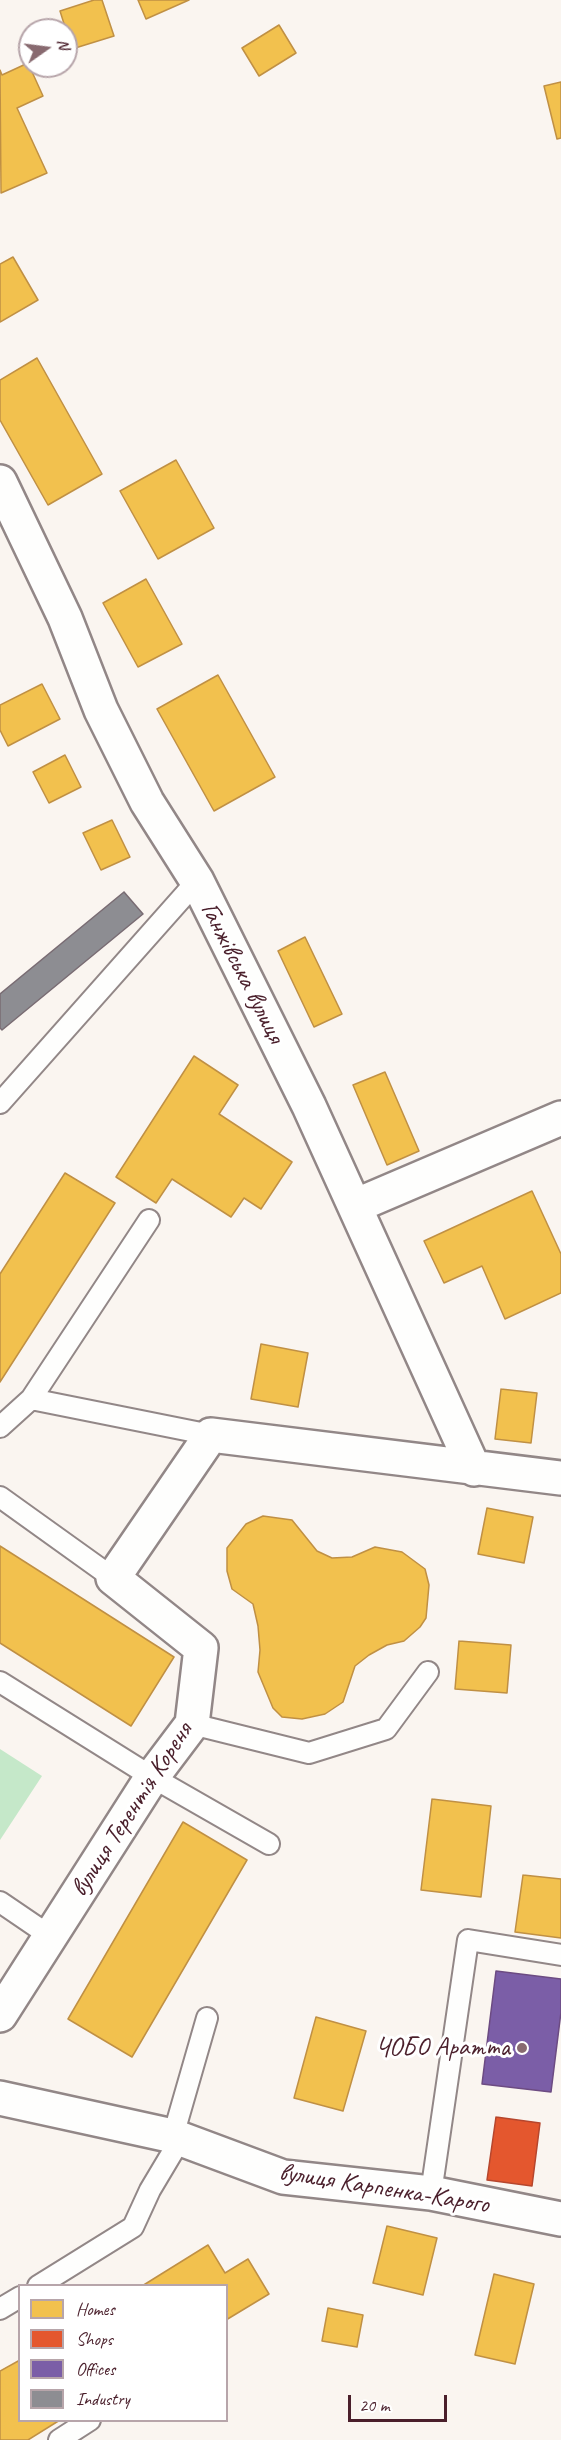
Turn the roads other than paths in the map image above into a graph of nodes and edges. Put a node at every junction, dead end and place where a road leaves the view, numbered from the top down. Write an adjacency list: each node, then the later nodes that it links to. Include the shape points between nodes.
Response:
1 (0, 482): 2 (street, Ганжівська вулиця, via 65,618 101,710 147,802)
2 (197, 882): 3 (lane); 5 (street, Ганжівська вулиця)
3 (2, 1096)
4 (561, 1118): 5 (street)
5 (355, 1206): 10 (street, Ганжівська вулиця)
6 (149, 1220): 7 (lane)
7 (31, 1399): 8 (lane); 9 (lane)
8 (0, 1427)
9 (211, 1435): 10 (street); 13 (street)
10 (474, 1469): 11 (street)
11 (561, 1478)
12 (0, 1497): 13 (lane)
13 (113, 1578): 16 (street, вулиця Терентія Кореня, via 201,1648)
14 (428, 1672): 16 (lane, via 386,1729 309,1753)
15 (0, 1682): 17 (lane)
16 (192, 1724): 17 (street, вулиця Терентія Кореня)
17 (152, 1777): 18 (lane); 20 (street, вулиця Терентія Кореня)
18 (268, 1844)
19 (0, 1902): 20 (lane)
20 (50, 1936): 22 (street, вулиця Терентія Кореня)
21 (561, 1955): 26 (lane, via 468,1940)
22 (0, 2015)
23 (207, 2018): 25 (lane)
24 (0, 2098): 25 (street, вулиця Карпенка-Карого)
25 (177, 2137): 26 (street, вулиця Карпенка-Карого, via 284,2177); 28 (lane, via 133,2226)
26 (431, 2193): 27 (street, вулиця Карпенка-Карого)
27 (561, 2219)
28 (41, 2284)
29 (18, 2298): 30 (lane)
30 (0, 2309)
31 (88, 2422): 32 (lane)
32 (59, 2440)

